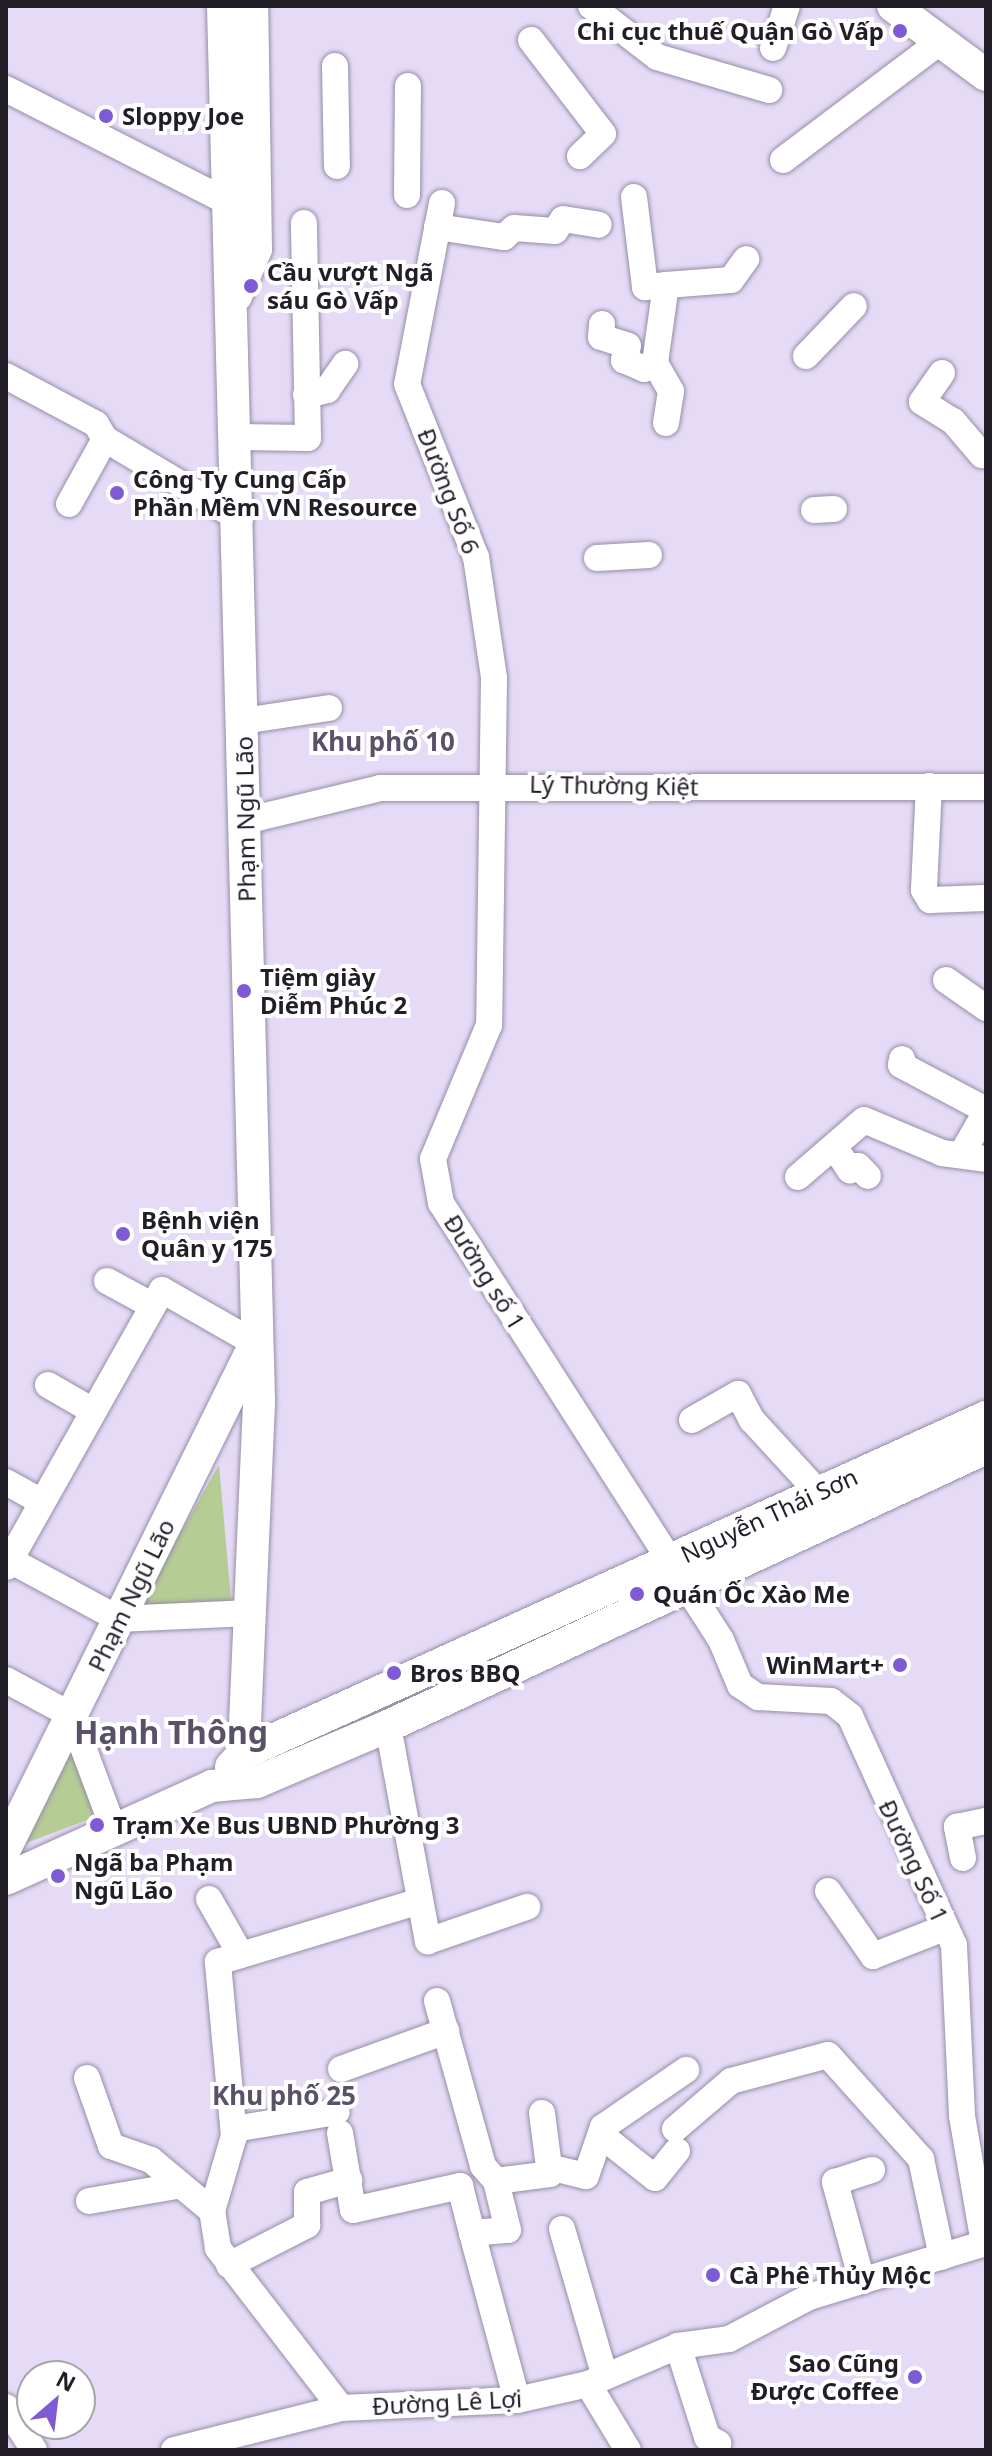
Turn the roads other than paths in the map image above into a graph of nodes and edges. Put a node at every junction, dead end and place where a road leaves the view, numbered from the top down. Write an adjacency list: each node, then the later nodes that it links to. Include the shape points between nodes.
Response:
1 (223, 6): 20 (main road, Phạm Ngũ Lão)
2 (240, 6): 20 (main road)
3 (252, 6): 25 (main road, Phạm Ngũ Lão, via 256,249)
4 (591, 6): 14 (street, via 657,57)
5 (787, 6): 9 (street)
6 (893, 6): 8 (main road)
7 (531, 40): 15 (street, via 603,134)
8 (941, 41): 11 (main road); 16 (street)
9 (773, 48)
10 (335, 66): 17 (street)
11 (986, 75)
12 (408, 86): 18 (street)
13 (6, 89): 20 (street)
14 (769, 90)
15 (580, 156)
16 (783, 160)
17 (337, 166)
18 (407, 195)
19 (634, 197): 24 (street, via 645,287)
20 (236, 210): 25 (main road, Phạm Ngũ Lão)
21 (304, 223): 33 (street)
22 (599, 225): 44 (street, Đường Số 6, via 563,219 555,231 514,228 504,237 440,215 407,384 476,557 494,678)
23 (746, 259): 24 (street, via 731,280)
24 (666, 285): 29 (street)
25 (236, 296): 35 (main road, Phạm Ngũ Lão)
26 (854, 306): 28 (street)
27 (602, 324): 29 (street, via 601,337 628,346 624,360 644,369)
28 (806, 356)
29 (655, 363): 34 (street, via 671,391)
30 (345, 364): 33 (street, via 327,390)
31 (942, 373): 37 (street, via 922,402 953,421)
32 (6, 376): 36 (street, via 96,424)
33 (306, 395): 35 (street, via 308,438)
34 (666, 423)
35 (238, 437): 39 (main road, Phạm Ngũ Lão)
36 (105, 439): 38 (street); 39 (street)
37 (982, 455)
38 (69, 504)
39 (240, 519): 43 (main road, Phạm Ngũ Lão)
40 (649, 555): 41 (street)
41 (597, 558)
42 (329, 708): 43 (street)
43 (243, 721): 47 (main road, Phạm Ngũ Lão)
44 (488, 783): 45 (street, Lý Thường Kiệt); 47 (street, Lý Thường Kiệt, via 380,788); 69 (street, Đường số 1, via 489,1025 433,1159 441,1203)
45 (929, 786): 46 (street, Lý Thường Kiệt); 48 (street, via 924,890 930,900)
46 (986, 787)
47 (245, 821): 59 (main road, Phạm Ngũ Lão)
48 (986, 898)
49 (946, 980): 50 (street)
50 (986, 1008)
51 (902, 1059): 52 (street, via 901,1065)
52 (986, 1111): 54 (street)
53 (835, 1148): 54 (street, via 864,1120); 55 (street, via 850,1170 858,1166); 56 (street)
54 (974, 1157)
55 (868, 1176)
56 (798, 1177)
57 (107, 1281): 58 (street)
58 (153, 1306): 59 (street, via 162,1290); 61 (street)
59 (255, 1343): 70 (main road, Phạm Ngũ Lão); 71 (main road, Phạm Ngũ Lão)
60 (48, 1385): 61 (street)
61 (93, 1411): 67 (street)
62 (986, 1417): 66 (main road, Nguyễn Thái Sơn)
63 (692, 1420): 66 (street, via 738,1394 752,1420)
64 (986, 1448): 69 (main road, Nguyễn Thái Sơn)
65 (6, 1482): 67 (street)
66 (818, 1492): 69 (main road, Nguyễn Thái Sơn)
67 (42, 1502): 68 (street)
68 (7, 1562): 71 (street)
69 (674, 1574): 74 (main road, Nguyễn Thái Sơn); 75 (main road, Nguyễn Thái Sơn); 86 (street, Đường Số 1, via 721,1640 740,1685 758,1697 831,1701 850,1716)
70 (249, 1613): 71 (street); 75 (main road, Phạm Ngũ Lão)
71 (119, 1619): 73 (main road, Phạm Ngũ Lão)
72 (6, 1680): 73 (street)
73 (71, 1715): 78 (street); 79 (main road, Phạm Ngũ Lão)
74 (388, 1726): 76 (main road, Nguyễn Thái Sơn, via 257,1782); 84 (street)
75 (244, 1753): 76 (main road, Nguyễn Thái Sơn)
76 (212, 1786): 78 (main road, Nguyễn Thái Sơn)
77 (986, 1823): 80 (street, via 957,1827)
78 (114, 1830): 81 (main road, Nguyễn Thái Sơn)
79 (6, 1847)
80 (963, 1858)
81 (6, 1879)
82 (828, 1891): 86 (street, via 873,1956)
83 (209, 1899): 87 (street)
84 (417, 1902): 85 (street, via 428,1941); 87 (street)
85 (527, 1907)
86 (944, 1928): 105 (street, Đường Số 1, via 954,1945 962,2116)
87 (230, 1958): 94 (street)
88 (437, 2001): 89 (street)
89 (446, 2031): 90 (street); 99 (street, via 483,2166)
90 (341, 2069)
91 (686, 2070): 95 (street, via 620,2109)
92 (87, 2078): 100 (street, via 111,2146 151,2160)
93 (542, 2113): 96 (street)
94 (234, 2129): 98 (street, via 339,2122); 102 (street)
95 (601, 2135): 96 (street, via 586,2176); 106 (street, via 655,2178 676,2140 731,2081 828,2055 921,2159)
96 (549, 2167): 99 (street, via 550,2174)
97 (872, 2170): 108 (street, via 835,2182)
98 (349, 2180): 104 (street, via 353,2210 460,2186); 107 (street, via 307,2192 307,2225)
99 (496, 2181): 104 (street, via 508,2230)
100 (177, 2186): 101 (street); 102 (street)
101 (89, 2201)
102 (212, 2211): 107 (street)
103 (562, 2229): 110 (street)
104 (472, 2233): 111 (street)
105 (985, 2243): 106 (street, Đường Lê Lợi)
106 (942, 2257): 108 (street, Đường Lê Lợi)
107 (229, 2265): 113 (street)
108 (862, 2281): 109 (street, Đường Lê Lợi, via 809,2297 729,2339)
109 (678, 2346): 110 (street, Đường Lê Lợi); 114 (street, via 707,2437)
110 (596, 2380): 111 (street, Đường Lê Lợi); 117 (street)
111 (517, 2400): 113 (street, Đường Lê Lợi)
112 (6, 2407): 115 (street)
113 (341, 2408): 116 (street, Đường Lê Lợi)
114 (718, 2443)
115 (34, 2450)
116 (174, 2450)
117 (628, 2450)

